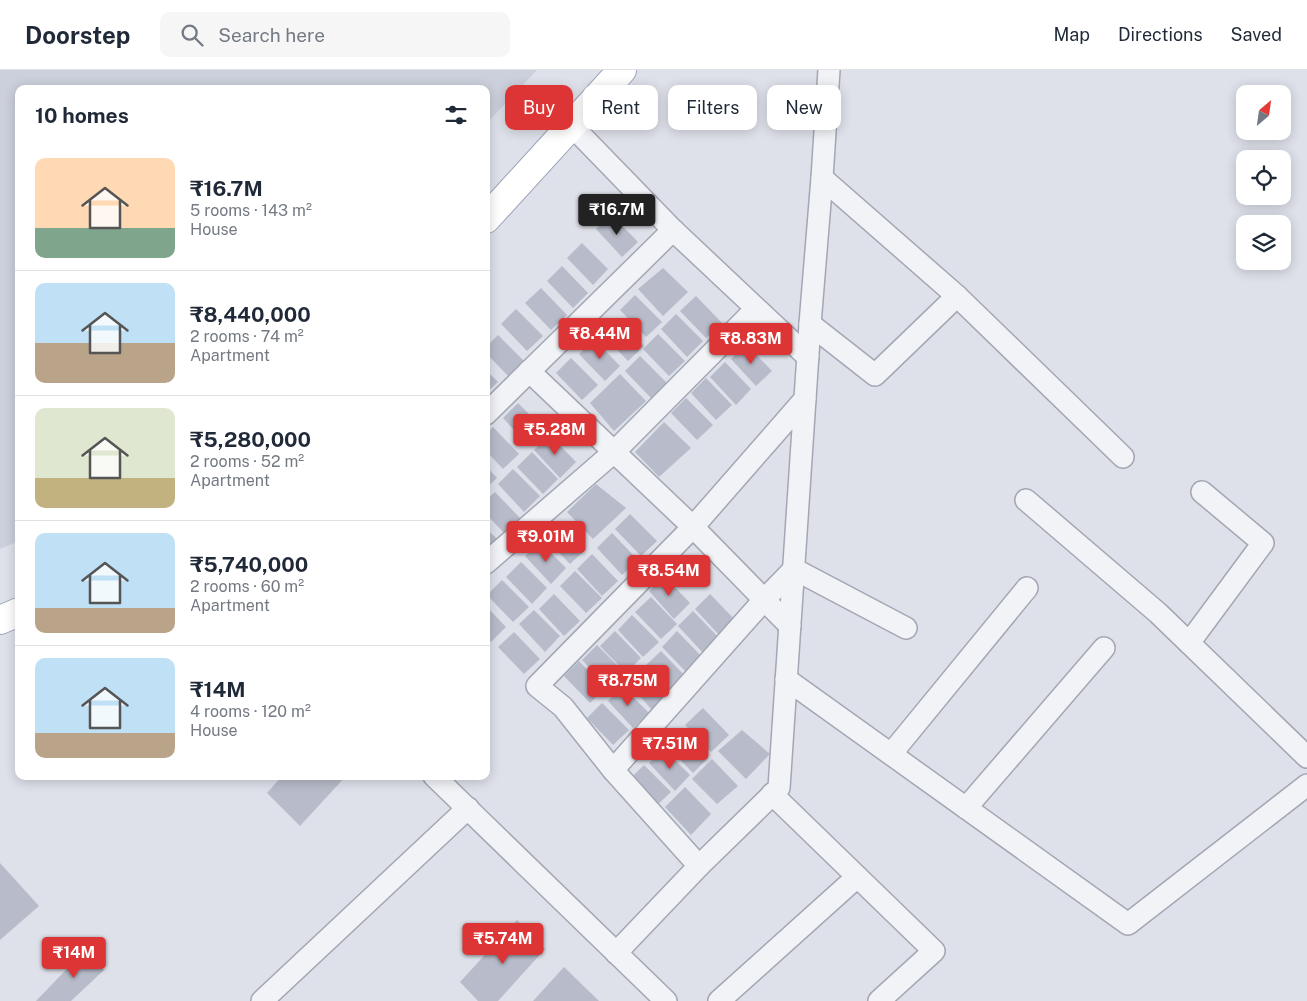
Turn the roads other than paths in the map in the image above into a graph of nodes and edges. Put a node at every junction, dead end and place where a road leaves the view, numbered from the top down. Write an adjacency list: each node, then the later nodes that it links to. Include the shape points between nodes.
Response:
1 (622, 70): 3 (main road)
2 (829, 70): 6 (street)
3 (573, 125)
4 (573, 127): 8 (street)
5 (568, 130): 7 (main road)
6 (822, 178): 9 (street); 11 (street)
7 (490, 215)
8 (673, 230): 10 (street); 13 (street)
9 (957, 296): 11 (street, via 875,375); 17 (street)
10 (756, 309): 12 (street); 16 (street)
11 (810, 324): 12 (street)
12 (808, 357): 14 (street)
13 (529, 371): 15 (street); 16 (street)
14 (805, 399): 20 (street); 22 (street)
15 (490, 410)
16 (614, 452): 20 (street); 21 (street)
17 (1124, 457)
18 (1202, 492): 29 (street, via 1263,543)
19 (1026, 500): 29 (street, via 1158,613)
20 (693, 527): 24 (street); 34 (street, via 537,686 563,707)
21 (490, 560)
22 (794, 569): 24 (street); 27 (street); 28 (street)
23 (1027, 588): 32 (street)
24 (764, 600): 27 (street); 34 (street)
25 (15, 614): 26 (main road)
26 (0, 620)
27 (790, 626): 31 (street)
28 (906, 628)
29 (1188, 643): 33 (street)
30 (1104, 648): 39 (street)
31 (786, 679): 32 (street); 37 (street, via 778,788)
32 (891, 754): 39 (street)
33 (1307, 757)
34 (613, 770): 40 (street)
35 (438, 780): 38 (street)
36 (1307, 785): 39 (street, via 1128,924)
37 (772, 794): 40 (street); 41 (street)
38 (468, 808): 42 (street); 43 (street)
39 (966, 808)
40 (699, 866): 42 (street)
41 (858, 877): 45 (street); 46 (street, via 934,951)
42 (616, 953): 44 (street)
43 (262, 1001)
44 (666, 1001)
45 (719, 1001)
46 (879, 1001)

